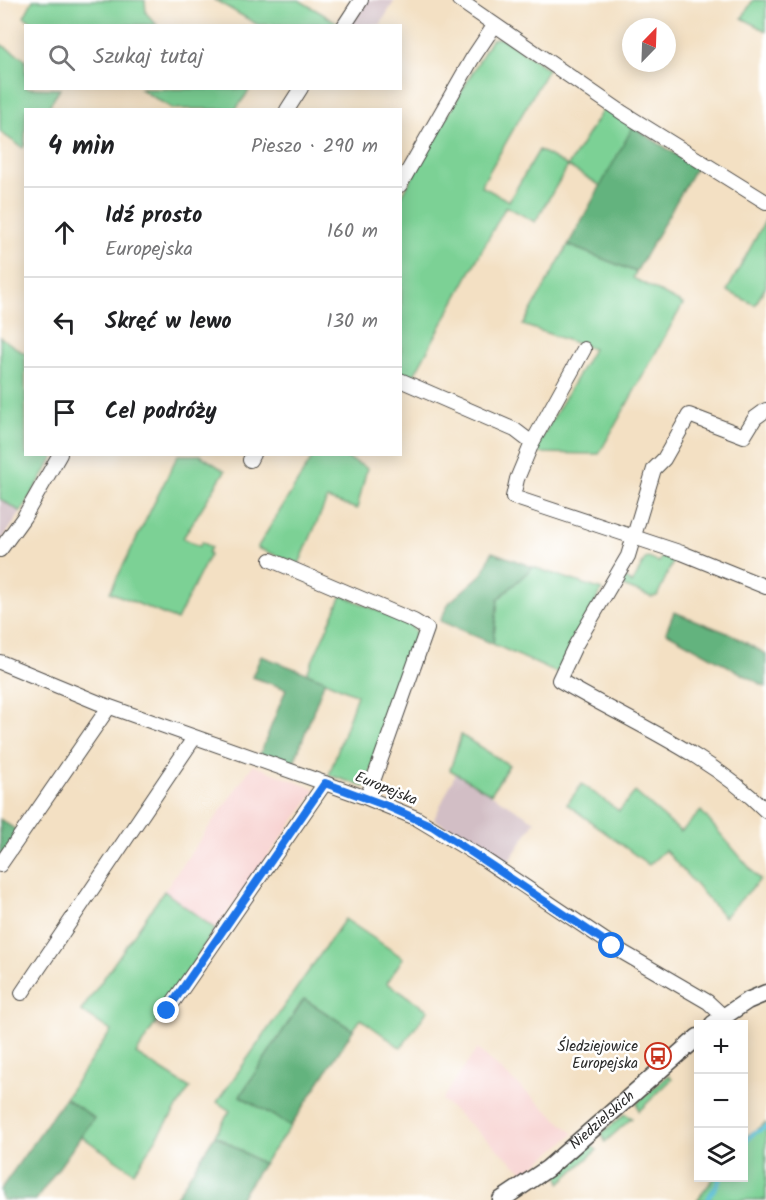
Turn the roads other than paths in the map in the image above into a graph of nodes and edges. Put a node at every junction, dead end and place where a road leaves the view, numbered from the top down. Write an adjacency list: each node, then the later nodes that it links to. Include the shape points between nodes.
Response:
1 (361, 0): 3 (street)
2 (459, 0): 4 (street)
3 (345, 24)
4 (494, 26): 7 (street); 8 (street, via 623,114)
5 (300, 90): 6 (street)
6 (287, 108)
7 (402, 181)
8 (766, 202)
9 (584, 349): 12 (street)
10 (402, 381): 12 (street, via 515,430)
11 (766, 410): 14 (street, via 754,418 744,436 689,415 654,469)
12 (532, 443): 14 (street, via 513,497)
13 (59, 456): 15 (street)
14 (633, 537): 17 (street); 23 (street, via 628,556 574,646 559,680 667,739 726,777)
15 (0, 550)
16 (271, 560): 22 (street, via 427,629)
17 (766, 587)
18 (0, 662): 19 (street, Europejska)
19 (109, 707): 20 (street, Europejska); 24 (street)
20 (194, 738): 21 (street, Europejska); 25 (street)
21 (325, 783): 22 (street, Europejska); 27 (street)
22 (367, 798): 28 (street, Europejska, via 432,826 624,953 708,1002)
23 (766, 811)
24 (0, 865)
25 (22, 993)
26 (766, 993): 28 (street)
27 (167, 1011)
28 (718, 1020)
29 (694, 1041): 30 (street, Niedzielskich, via 548,1169)
30 (501, 1200)

